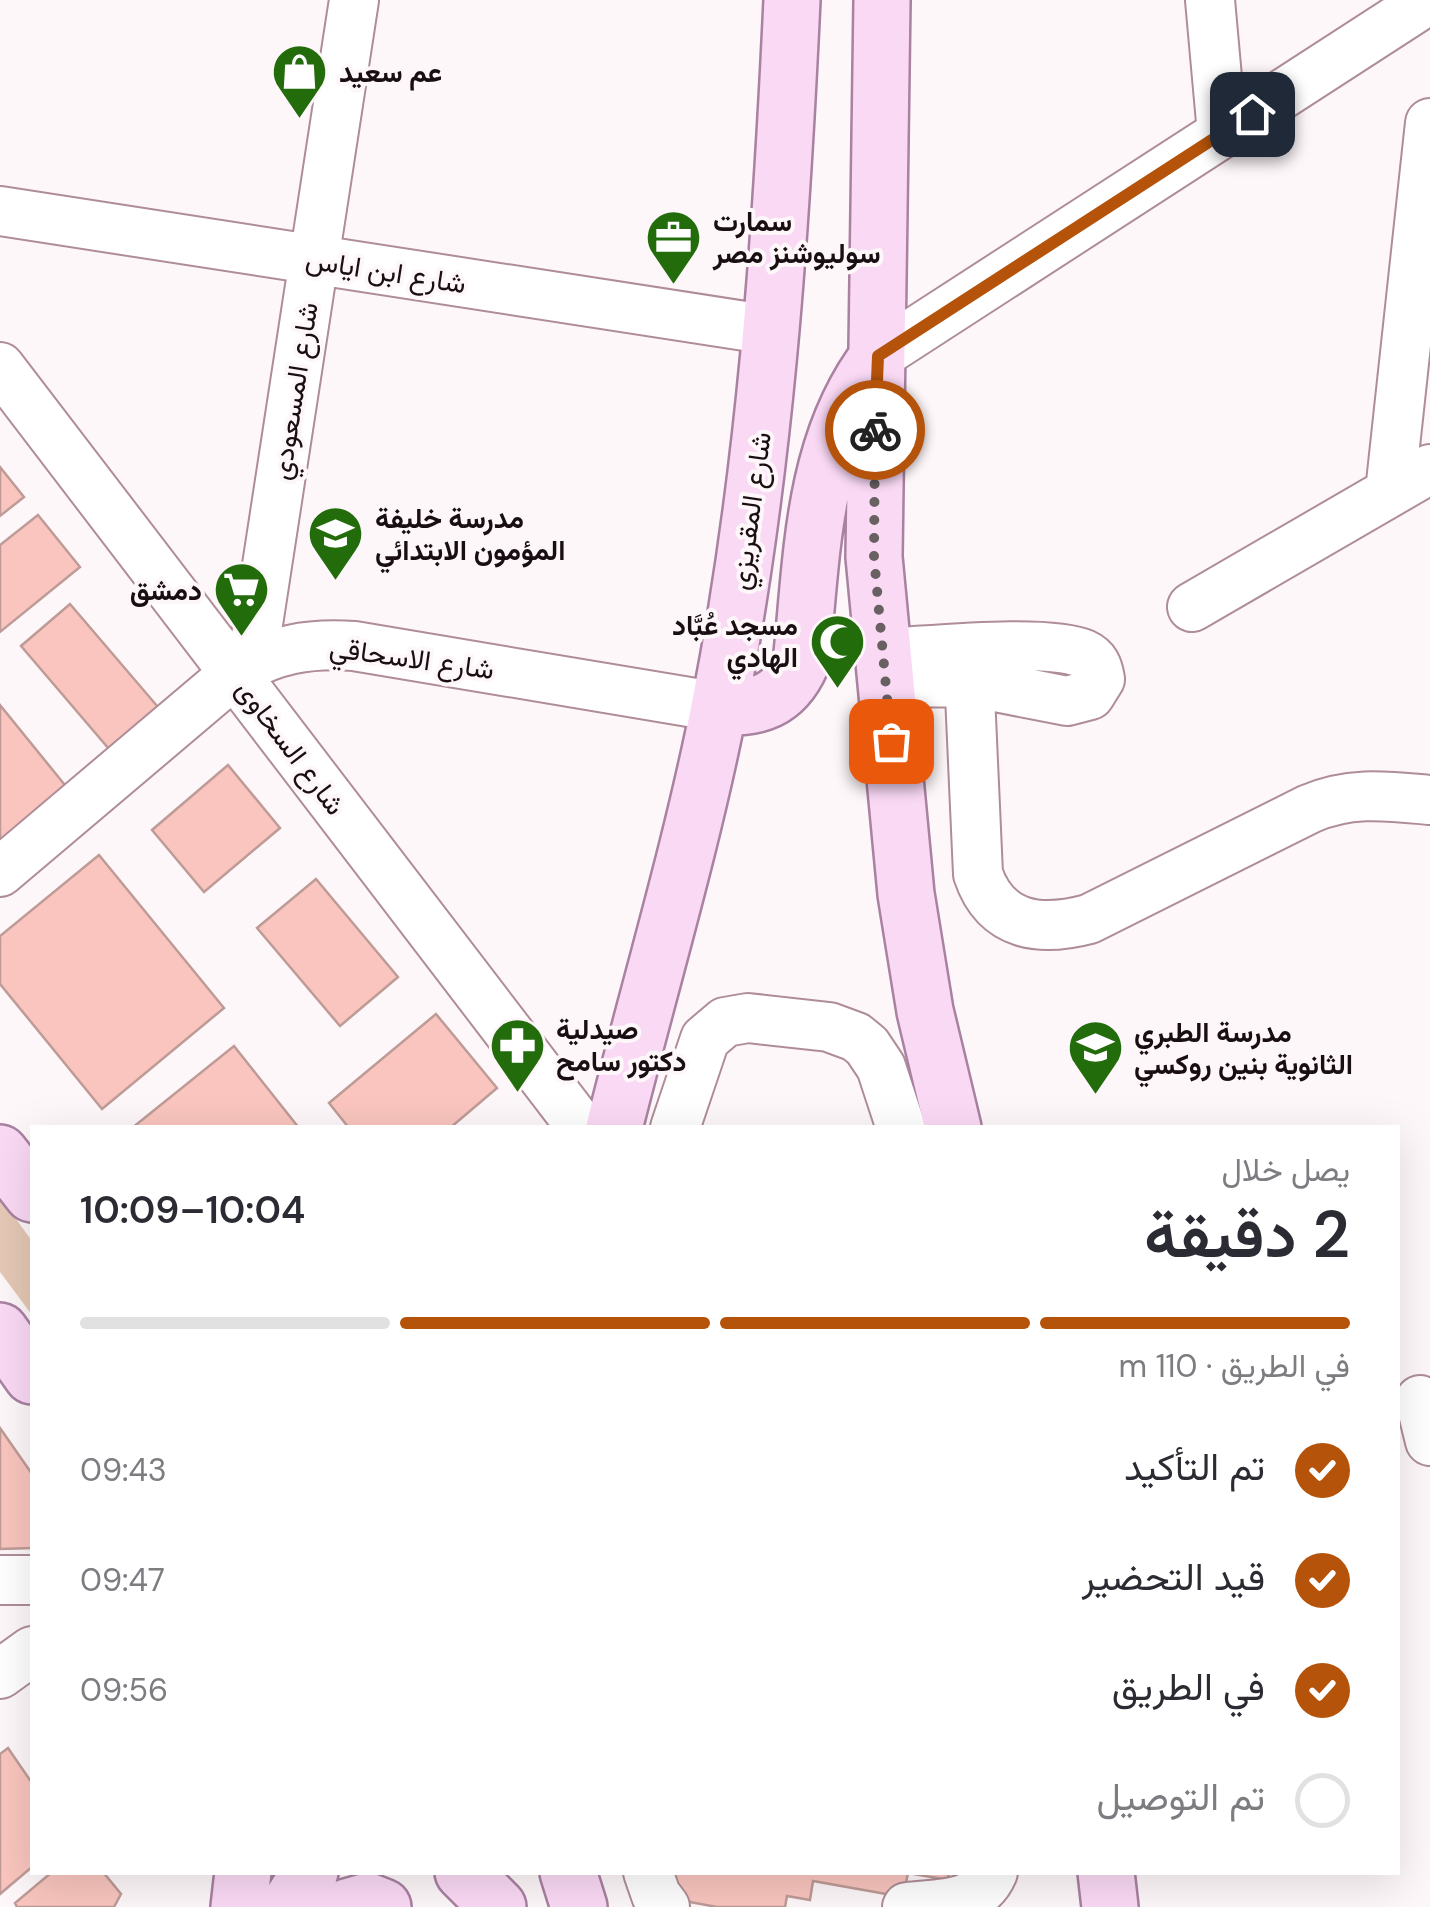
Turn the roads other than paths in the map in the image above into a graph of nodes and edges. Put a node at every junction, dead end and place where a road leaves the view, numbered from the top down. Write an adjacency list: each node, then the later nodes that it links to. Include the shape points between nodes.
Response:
1 (354, 0): 10 (street, شارع المسعودي)
2 (792, 0): 12 (main road, شارع المقريزي)
3 (882, 0): 13 (main road)
4 (1210, 0): 7 (street)
5 (1428, 0): 7 (street)
6 (1430, 122): 8 (street)
7 (1222, 133): 13 (street)
8 (1430, 133): 11 (street)
9 (0, 211): 10 (street, شارع ابن اياس)
10 (314, 260): 12 (street, شارع ابن اياس); 17 (street, شارع المسعودي)
11 (1421, 299): 15 (street)
12 (771, 330): 19 (main road, شارع المقريزي, via 750,519)
13 (878, 356): 18 (main road, via 873,524); 19 (main road, via 844,411 823,471 801,663 784,691 758,706)
14 (0, 367): 17 (street, شارع السخاوى)
15 (1410, 480): 16 (street)
16 (1192, 606)
17 (243, 668): 19 (street, شارع الاسحاقي, via 302,646 354,646); 22 (street, شارع الاسحاقي); 23 (street, شارع السخاوى)
18 (884, 668): 21 (street, via 969,666 978,874 999,910 1022,922 1063,924 1102,914 1336,799); 27 (main road, via 912,933)
19 (719, 707): 24 (main road, شارع المقريزي)
20 (1430, 788): 21 (street)
21 (1429, 800)
22 (0, 872)
23 (580, 1125)
24 (615, 1125)
25 (677, 1125): 26 (street, via 705,1039 725,1022 748,1018 856,1037 882,1066)
26 (899, 1125)
27 (952, 1125)
28 (0, 1153): 29 (main road)
29 (30, 1191)
30 (0, 1331): 31 (main road)
31 (30, 1373)
32 (0, 1580): 33 (street)
33 (30, 1580)
34 (30, 1652): 35 (street)
35 (0, 1674)
36 (243, 1875): 43 (main road)
37 (308, 1875): 44 (main road)
38 (466, 1875): 47 (main road)
39 (569, 1875): 48 (main road)
40 (649, 1875): 49 (street)
41 (992, 1875): 50 (street, via 969,1899)
42 (1106, 1875): 51 (main road)
43 (239, 1907)
44 (288, 1907)
45 (347, 1907): 46 (main road, via 368,1901)
46 (382, 1907)
47 (498, 1907)
48 (579, 1907)
49 (665, 1907)
50 (908, 1907)
51 (1110, 1907)

